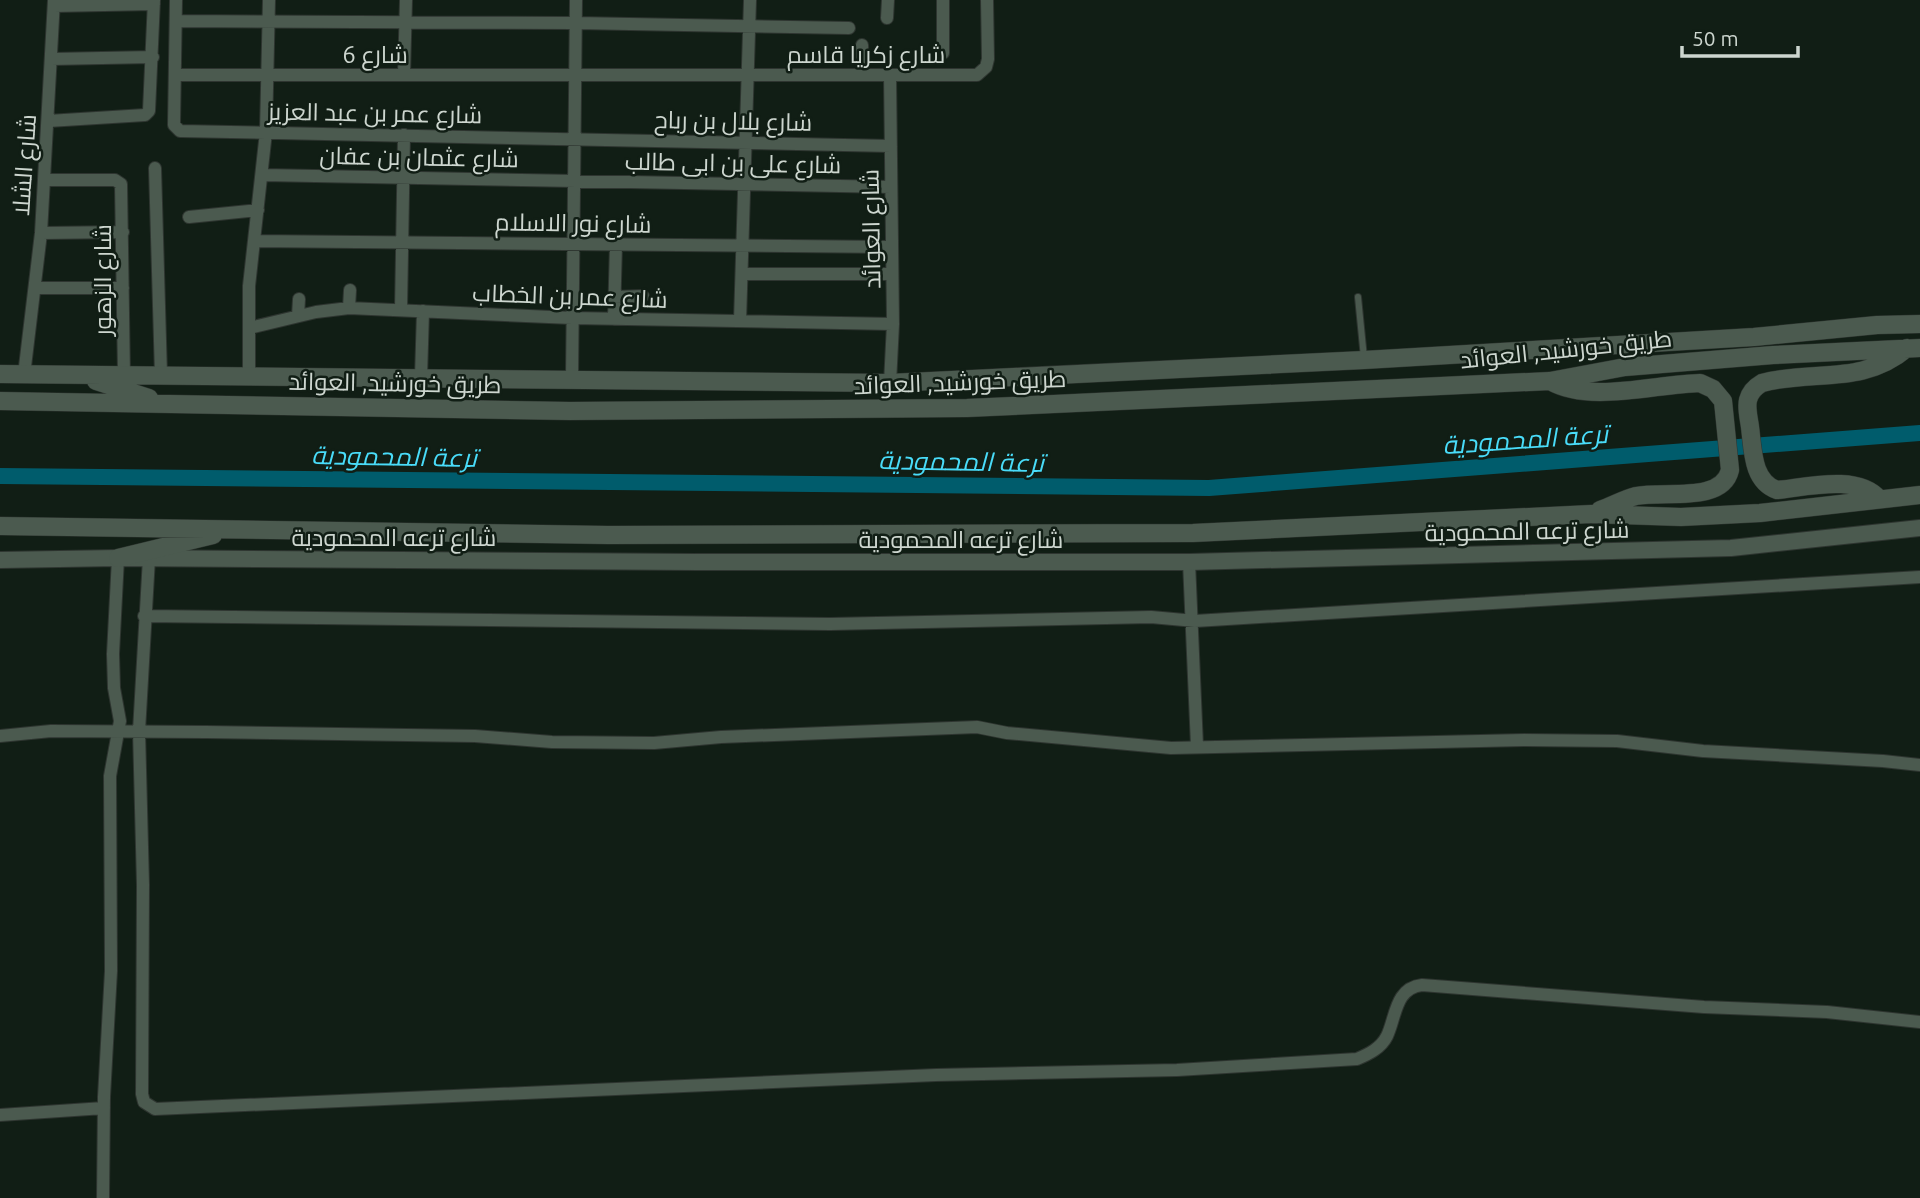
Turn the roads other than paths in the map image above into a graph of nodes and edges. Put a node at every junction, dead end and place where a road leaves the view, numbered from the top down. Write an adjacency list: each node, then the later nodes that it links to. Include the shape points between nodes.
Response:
1 (176, 0): 13 (street)
2 (269, 0): 12 (street)
3 (406, 0): 14 (street)
4 (576, 0): 15 (street)
5 (750, 0): 16 (street)
6 (888, 0): 11 (street)
7 (943, 0): 19 (street)
8 (987, 0): 28 (street, شارع زكريا قاسم, via 988,59 977,75)
9 (154, 2): 10 (street); 20 (street)
10 (54, 3): 21 (street, شارع الشلا)
11 (887, 18)
12 (269, 20): 13 (street); 14 (street); 24 (street)
13 (176, 21): 23 (street)
14 (405, 22): 15 (street); 25 (street)
15 (576, 23): 16 (street); 22 (street)
16 (750, 25): 17 (street); 26 (street)
17 (849, 28)
18 (862, 45): 27 (street)
19 (943, 53)
20 (153, 57): 21 (street); 29 (street, via 145,115)
21 (51, 59): 29 (street, شارع الشلا)
22 (575, 74): 25 (street, شارع 6); 26 (street, شارع 6); 32 (street)
23 (175, 75): 24 (street, شارع 6); 30 (street, شارع عمر بن عبد العزيز, via 176,129)
24 (268, 75): 25 (street, شارع 6); 30 (street)
25 (404, 75)
26 (748, 75): 27 (street, شارع زكريا قاسم); 33 (street)
27 (863, 75): 28 (street, شارع زكريا قاسم)
28 (890, 75): 34 (street, شارع العوائد)
29 (48, 121): 38 (street, شارع الشلا)
30 (267, 132): 31 (street, شارع عمر بن عبد العزيز); 36 (street)
31 (404, 135): 32 (street, شارع عمر بن عبد العزيز); 37 (street)
32 (575, 139): 33 (street, شارع بلال بن رباح); 39 (street)
33 (746, 143): 34 (street, شارع بلال بن رباح); 40 (street)
34 (891, 146): 41 (street, شارع العوائد)
35 (155, 168): 76 (street)
36 (263, 175): 37 (street, شارع عثمان بن عفان); 42 (street)
37 (404, 178): 39 (street, شارع عثمان بن عفان); 47 (street)
38 (44, 180): 44 (street, شارع الزهور, via 115,180 121,184); 45 (street, شارع الشلا)
39 (574, 181): 40 (street, شارع على بن ابى طالب); 48 (street)
40 (745, 184): 41 (street, شارع على بن ابى طالب); 50 (street)
41 (891, 187): 51 (street, شارع العوائد)
42 (258, 209): 43 (street); 46 (street)
43 (189, 217)
44 (123, 232): 45 (street); 55 (street, شارع الزهور)
45 (41, 233): 54 (street, شارع الشلا)
46 (254, 240): 47 (street, شارع نور الاسلام); 70 (street)
47 (403, 242): 48 (street, شارع نور الاسلام); 62 (street)
48 (573, 244): 49 (street, شارع نور الاسلام); 65 (street)
49 (616, 244): 50 (street, شارع نور الاسلام); 58 (street)
50 (743, 246): 51 (street, شارع نور الاسلام); 52 (street)
51 (892, 247): 53 (street, شارع العوائد)
52 (742, 274): 53 (street); 67 (street)
53 (892, 274): 68 (street, شارع العوائد)
54 (35, 288): 55 (street); 74 (street, شارع الشلا)
55 (123, 288): 78 (street, شارع الزهور)
56 (350, 290): 61 (street)
57 (643, 296): 58 (street)
58 (614, 297): 66 (street)
59 (1358, 297): 72 (lane)
60 (299, 299): 64 (street)
61 (349, 308): 62 (street, شارع عمر بن الخطاب); 64 (street, شارع عمر بن الخطاب)
62 (401, 310): 63 (street, شارع عمر بن الخطاب)
63 (423, 311): 65 (street, شارع عمر بن الخطاب); 79 (street)
64 (298, 316): 70 (street, شارع عمر بن الخطاب)
65 (572, 318): 66 (street, شارع عمر بن الخطاب); 80 (street)
66 (614, 319): 67 (street, شارع عمر بن الخطاب)
67 (740, 321): 68 (street, شارع عمر بن الخطاب)
68 (893, 324): 82 (street, شارع العوائد)
69 (1920, 324): 72 (main road, طريق خورشيد, العوائد)
70 (249, 328): 77 (street)
71 (1913, 348): 81 (main road, طريق خورشيد, العوائد, via 1625,367); 86 (main road, via 1860,373 1762,383 1748,404 1754,461 1764,482 1777,490 1857,484)
72 (1364, 360): 82 (main road, طريق خورشيد, العوائد)
73 (0, 374): 74 (main road, طريق خورشيد, العوائد)
74 (24, 375): 75 (main road, طريق خورشيد, العوائد)
75 (78, 375): 78 (main road, طريق خورشيد, العوائد); 84 (main road)
76 (161, 375): 77 (main road, طريق خورشيد, العوائد); 78 (main road, طريق خورشيد, العوائد)
77 (248, 375): 79 (main road, طريق خورشيد, العوائد)
78 (124, 376)
79 (421, 377): 80 (main road, طريق خورشيد, العوائد)
80 (572, 379): 82 (main road, طريق خورشيد, العوائد)
81 (1550, 381): 84 (main road, طريق خورشيد, العوائد, via 967,408 596,411); 87 (main road, via 1589,393 1700,383 1723,401 1730,470 1725,482 1715,489 1635,496)
82 (890, 383)
83 (0, 401): 84 (main road, طريق خورشيد, العوائد)
84 (169, 404)
85 (1920, 495): 86 (main road)
86 (1879, 499): 87 (main road, via 1681,517)
87 (1591, 514): 90 (main road, via 1193,533 608,535)
88 (0, 526): 90 (main road)
89 (1920, 528): 94 (street, شارع ترعه المحمودية, via 1731,548)
90 (239, 529): 91 (main road)
91 (118, 558): 92 (street, شارع ترعه المحمودية); 93 (street, شارع ترعه المحمودية); 98 (street, via 113,654)
92 (149, 558): 94 (street, شارع ترعه المحمودية); 96 (street)
93 (0, 559)
94 (1189, 562): 97 (street)
95 (1920, 577): 97 (street)
96 (144, 616): 97 (street, via 830,624 1151,617); 99 (street)
97 (1191, 621): 101 (street)
98 (118, 731): 99 (street); 100 (street); 104 (street, via 110,776 111,971)
99 (139, 731): 101 (street, via 654,743 977,727 1171,748); 103 (street, via 142,1094 144,1102 155,1109 936,1075 1177,1070 1357,1059 1378,1047 1401,998 1409,988 1422,985)
100 (0, 736)
101 (1197, 746): 102 (street, via 1617,741)
102 (1920, 765)
103 (1920, 1022)
104 (104, 1108): 105 (street); 106 (street)
105 (0, 1115)
106 (103, 1198)

